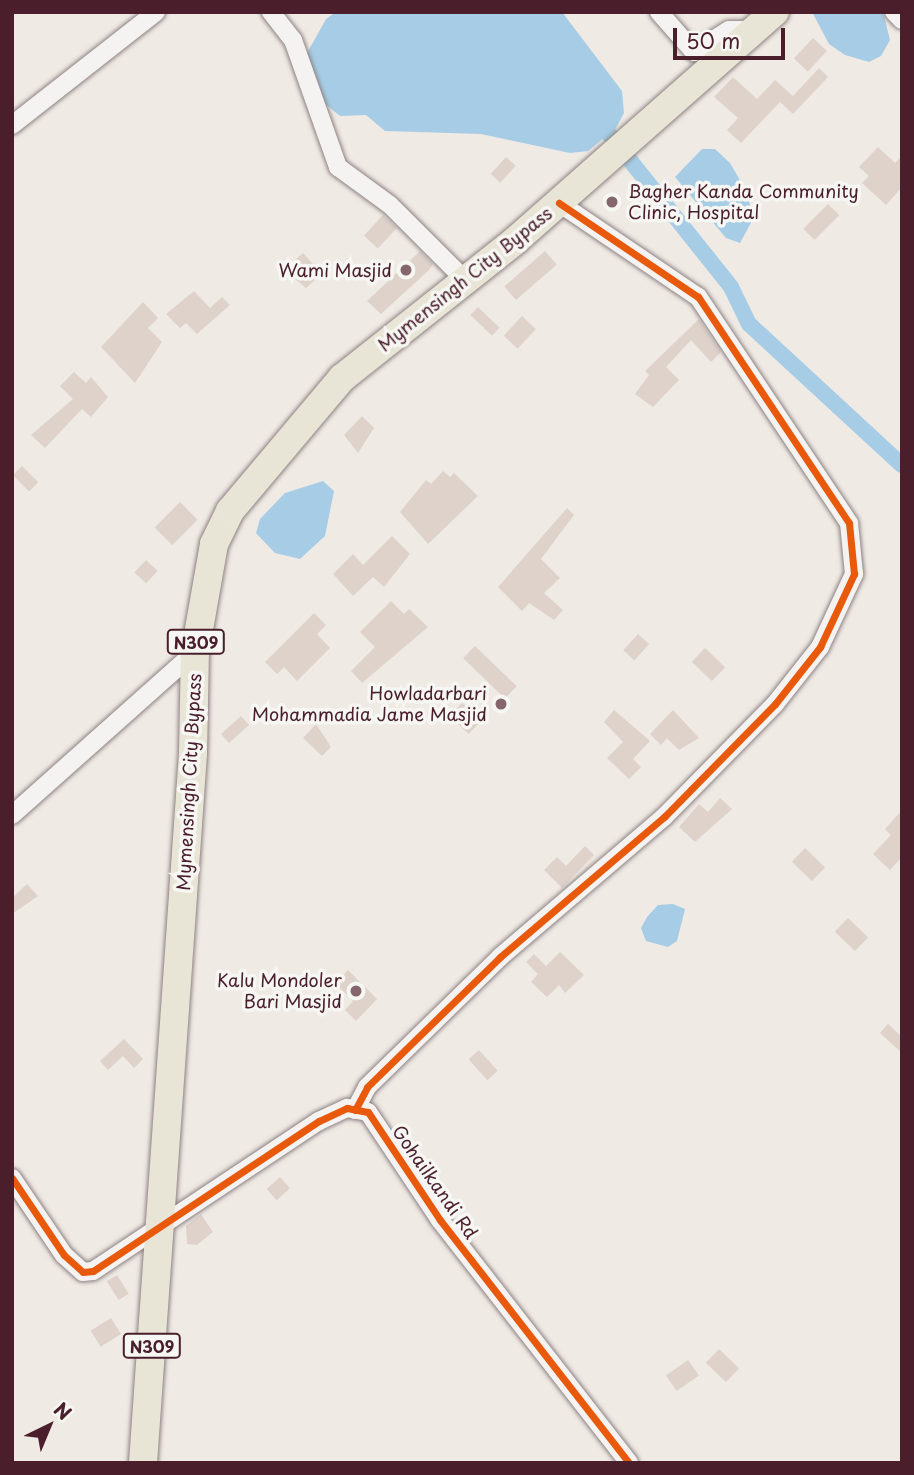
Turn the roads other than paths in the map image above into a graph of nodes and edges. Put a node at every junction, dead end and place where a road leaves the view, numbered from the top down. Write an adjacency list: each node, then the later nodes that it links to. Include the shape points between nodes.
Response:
1 (156, 12): 7 (street)
2 (271, 12): 9 (street, via 293,40 338,167 390,205)
3 (659, 12): 6 (street, via 694,52 729,30)
4 (894, 12): 5 (street)
5 (902, 20)
6 (766, 21): 8 (highway, Mymensingh City Bypass)
7 (12, 125)
8 (559, 203): 9 (highway, Mymensingh City Bypass / N309); 12 (street, via 698,297 849,523 854,574 820,647 775,704 664,817 500,957 367,1087)
9 (465, 280): 10 (highway, Mymensingh City Bypass / N309, via 342,378 230,511 214,544)
10 (195, 652): 11 (street); 14 (highway, Mymensingh City Bypass / N309)
11 (12, 815)
12 (355, 1110): 14 (street, via 319,1121); 16 (street, Gohailkandi Rd, via 368,1112 432,1209)
13 (12, 1178): 14 (street, via 32,1213 83,1272 105,1265)
14 (160, 1230): 15 (highway, Mymensingh City Bypass / N309)
15 (144, 1463)
16 (629, 1463)

